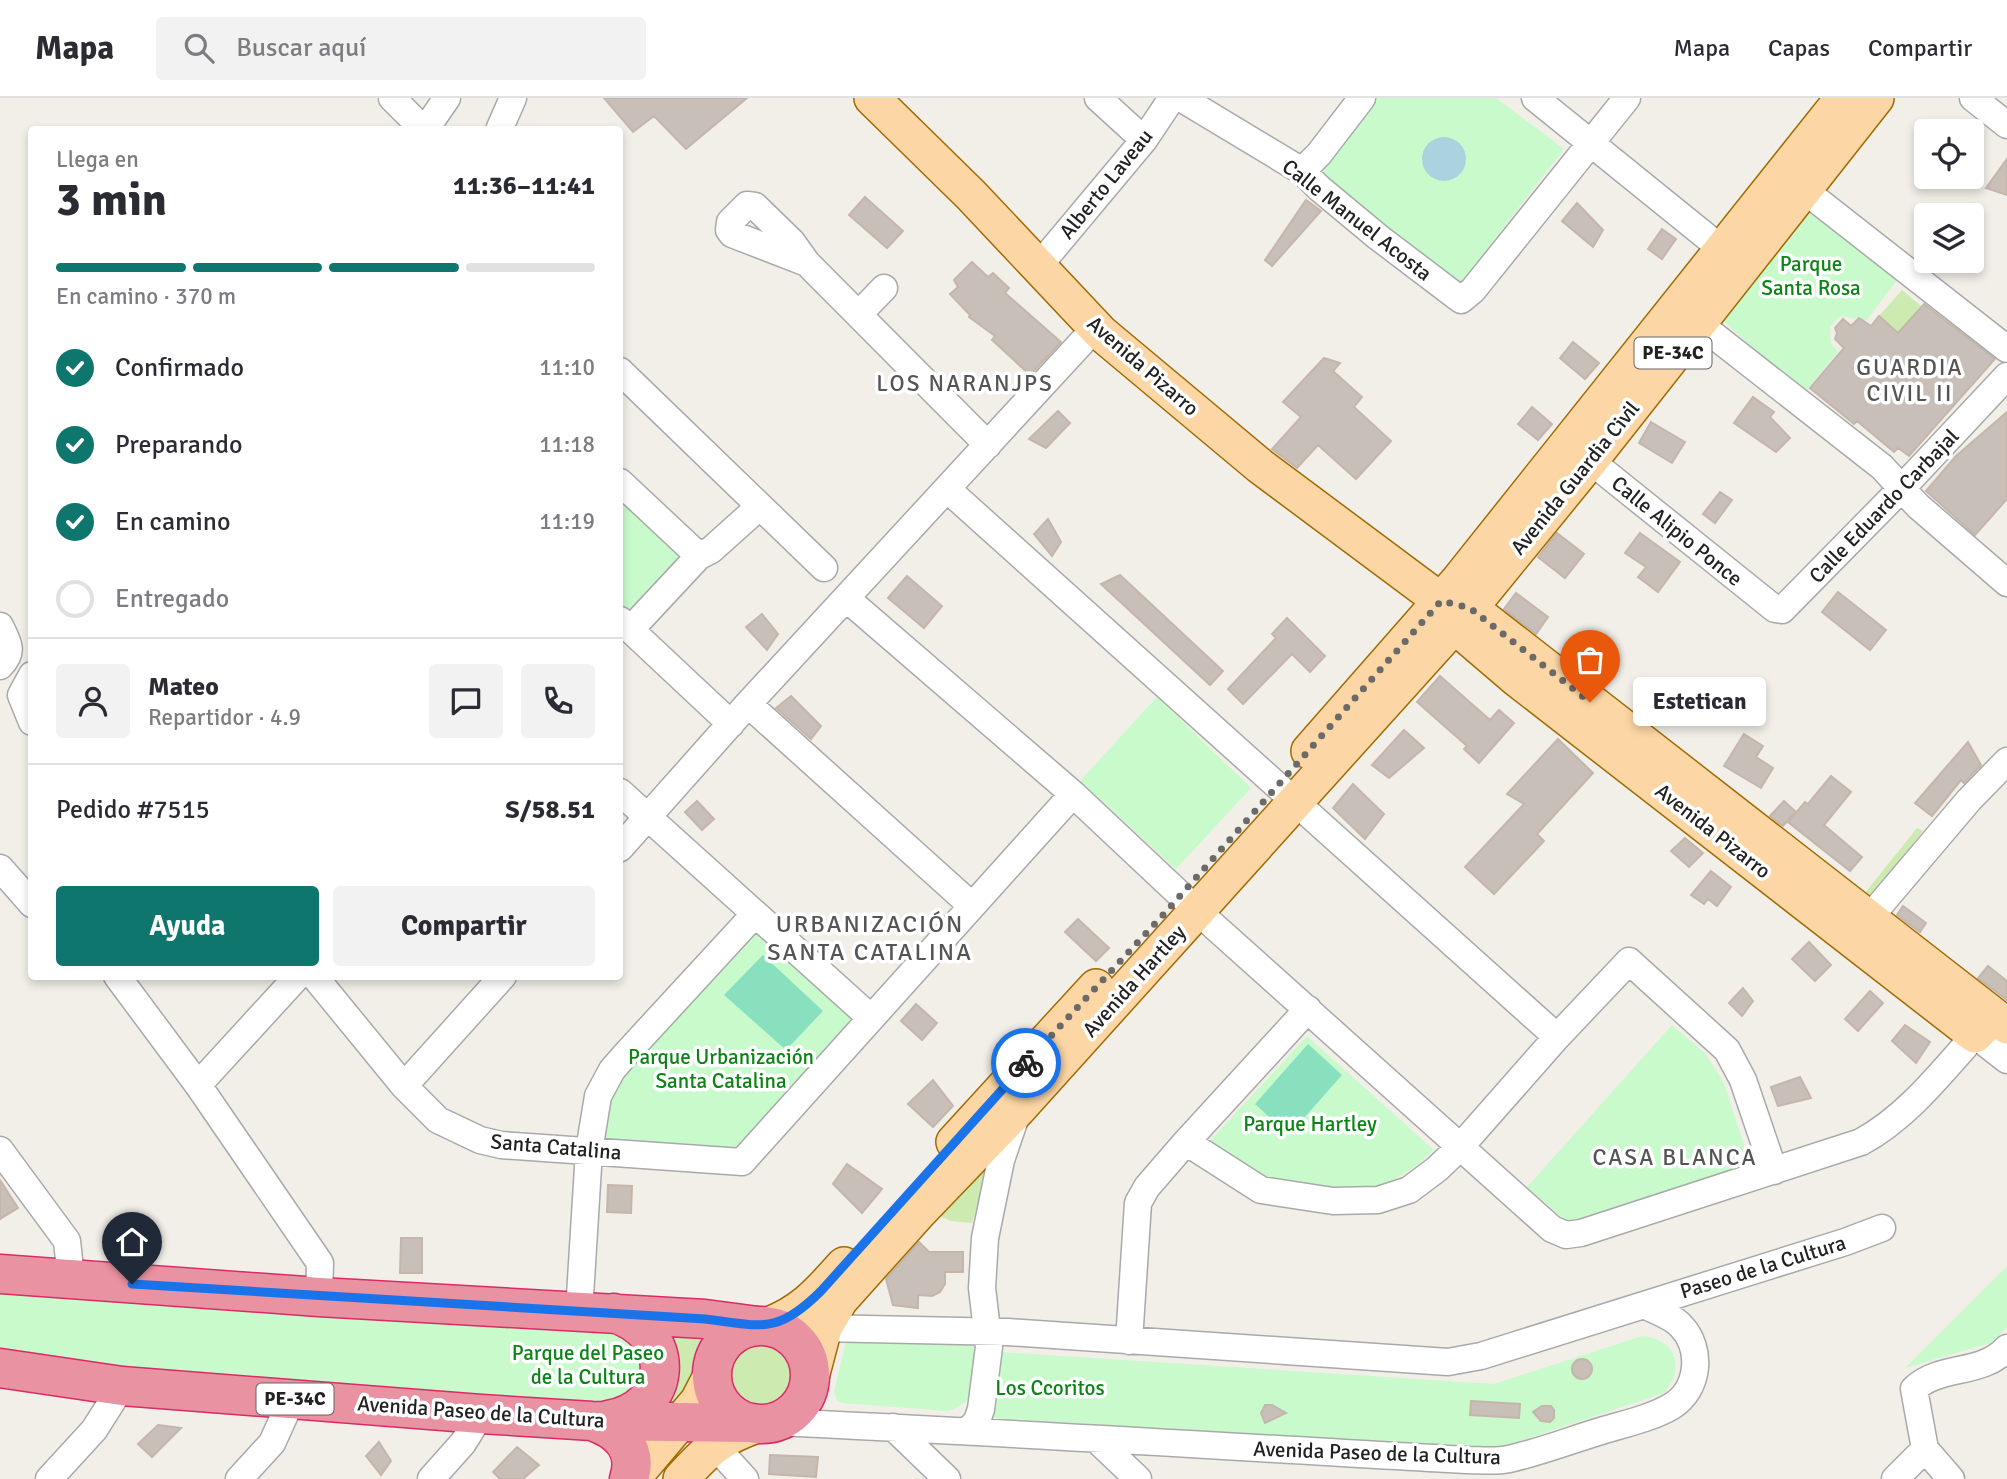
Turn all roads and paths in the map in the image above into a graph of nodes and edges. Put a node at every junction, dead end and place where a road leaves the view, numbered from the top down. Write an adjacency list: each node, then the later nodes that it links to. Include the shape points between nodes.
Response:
1 (392, 98): 15 (street)
2 (447, 98): 16 (street)
3 (513, 98): 17 (street)
4 (872, 98): 24 (main road, Avenida Pizarro)
5 (1098, 98): 18 (street)
6 (1172, 98): 18 (street, Alberto Laveau)
7 (1181, 98): 20 (street, Calle Manuel Acosta)
8 (1362, 98): 20 (street)
9 (1535, 98): 19 (street)
10 (1627, 98): 19 (street)
11 (1843, 98): 21 (main road, Avenida Guardia Civil / PE-34C)
12 (1876, 98): 21 (main road, Avenida Guardia Civil / PE-34C)
13 (1973, 98): 14 (street)
14 (2007, 125)
15 (420, 126)
16 (427, 126)
17 (501, 126)
18 (1144, 140): 24 (street, Alberto Laveau)
19 (1592, 144): 20 (street, Calle Manuel Acosta, via 1461,300); 22 (street)
20 (1302, 171)
21 (1793, 182): 22 (main road, Avenida Guardia Civil / PE-34C); 27 (main road, Avenida Guardia Civil / PE-34C); 29 (street)
22 (1723, 250): 27 (main road, Avenida Guardia Civil / PE-34C)
23 (807, 263): 26 (street)
24 (1037, 268): 28 (main road, Avenida Pizarro)
25 (884, 288): 26 (street)
26 (859, 314): 32 (street)
27 (1688, 315): 33 (main road, Avenida Guardia Civil / PE-34C); 36 (street, via 1882,467)
28 (1096, 327): 32 (street); 43 (main road, Avenida Pizarro, via 1260,466)
29 (2007, 349)
30 (623, 373): 37 (street)
31 (2007, 376): 36 (street, Calle Eduardo Carbajal)
32 (988, 445): 35 (street)
33 (1579, 452): 42 (street, Calle Alipio Ponce, via 1775,609); 43 (main road, Avenida Guardia Civil / PE-34C)
34 (623, 485): 38 (street)
35 (947, 489): 41 (street); 51 (street)
36 (1901, 489): 40 (street); 42 (street, Calle Eduardo Carbajal)
37 (760, 506): 38 (street); 39 (street)
38 (699, 556): 44 (street)
39 (824, 568)
40 (2007, 583)
41 (847, 599): 49 (street); 52 (street)
42 (1789, 605)
43 (1455, 612): 51 (main road, Avenida Hartley / PE-34C); 61 (main road, Avenida Pizarro)
44 (625, 625): 49 (street)
45 (0, 626): 46 (street, via 9,651)
46 (0, 666)
47 (28, 681): 48 (street, via 21,695)
48 (28, 712)
49 (740, 714): 54 (street); 59 (street)
50 (2007, 761): 61 (street)
51 (1287, 793): 58 (main road, Avenida Hartley / PE-34C); 69 (street)
52 (1073, 794): 58 (street); 59 (street)
53 (623, 795): 54 (street)
54 (647, 817): 55 (street); 60 (street)
55 (623, 845)
56 (0, 868): 57 (street)
57 (28, 900)
58 (1189, 902): 66 (street); 73 (main road, Avenida Hartley / PE-34C); 85 (main road, Avenida Hartley / PE-34C, via 821,1291 804,1308)
59 (971, 905): 67 (street)
60 (754, 915): 67 (street); 77 (street, via 612,1070 598,1097)
61 (1860, 929): 68 (main road, Avenida Pizarro)
62 (120, 980): 71 (street)
63 (294, 980): 71 (street)
64 (317, 980): 72 (street, Santa Catalina)
65 (499, 980): 72 (street)
66 (1308, 1009): 74 (street); 75 (street)
67 (871, 1018): 77 (street, Santa Catalina, via 743,1162)
68 (1992, 1026): 70 (street); 78 (street, via 1880,1131 1861,1142)
69 (1557, 1037): 75 (street); 78 (street, via 1629,961 1727,1050 1743,1080)
70 (2007, 1060)
71 (198, 1085): 82 (street, via 320,1263)
72 (404, 1086): 77 (street, Santa Catalina, via 438,1120 480,1140)
73 (1019, 1108): 86 (main road, Avenida Hartley / PE-34C, via 855,1282); 87 (street, via 1001,1160 985,1238 982,1288)
74 (1186, 1142): 75 (street, via 1261,1190 1333,1201 1378,1200 1409,1190); 88 (street, via 1138,1203)
75 (1461, 1146): 78 (street, via 1552,1229 1566,1235)
76 (0, 1150): 81 (street, via 67,1241)
77 (589, 1151): 84 (street)
78 (1774, 1171)
79 (1882, 1228): 83 (street, Paseo de la Cultura)
80 (0, 1274): 81 (highway)
81 (71, 1278): 82 (highway)
82 (319, 1297): 84 (highway)
83 (1644, 1305): 88 (street, via 1448,1362); 104 (street, Avenida Paseo de la Cultura, via 1676,1321 1686,1332 1692,1345 1690,1387 1672,1406)
84 (597, 1312): 85 (highway); 96 (highway, via 636,1322 652,1339 660,1370 652,1392 637,1410 622,1418)
85 (766, 1326): 86 (street); 91 (highway, PE-34C, via 736,1332 723,1343); 92 (highway, via 789,1334 800,1345 808,1360)
86 (824, 1328): 87 (street); 92 (main road, Avenida Hartley / PE-34C)
87 (986, 1331): 88 (street); 100 (street, via 989,1347 981,1409)
88 (1129, 1341)
89 (2007, 1348): 103 (street, via 1982,1364 1925,1378 1914,1389)
90 (0, 1368): 93 (highway, Avenida Paseo de la Cultura / PE-34C)
91 (712, 1374): 97 (main road); 98 (highway, via 722,1405 737,1418)
92 (810, 1381): 98 (highway, PE-34C, via 799,1406 788,1416)
93 (122, 1387): 94 (highway, Avenida Paseo de la Cultura / PE-34C); 105 (street, via 94,1430)
94 (292, 1398): 95 (highway, Avenida Paseo de la Cultura / PE-34C); 106 (street, via 272,1443)
95 (481, 1414): 96 (highway, Avenida Paseo de la Cultura / PE-34C); 107 (street)
96 (592, 1421): 97 (highway, Avenida Paseo de la Cultura / PE-34C); 108 (highway, via 621,1436 630,1450)
97 (682, 1422): 98 (highway, Avenida Paseo de la Cultura / PE-34C); 108 (main road)
98 (762, 1423): 99 (street, Avenida Paseo de la Cultura); 102 (main road)
99 (893, 1427): 100 (street, Avenida Paseo de la Cultura); 111 (street)
100 (969, 1430): 101 (street, Avenida Paseo de la Cultura)
101 (1097, 1440): 104 (street, Avenida Paseo de la Cultura, via 1487,1461); 112 (street)
102 (713, 1445): 109 (main road); 110 (street)
103 (1924, 1450): 113 (street); 114 (street)
104 (1524, 1467)
105 (49, 1479)
106 (239, 1479)
107 (431, 1479)
108 (630, 1479)
109 (681, 1479)
110 (745, 1479)
111 (947, 1479)
112 (1138, 1479)
113 (1895, 1479)
114 (1951, 1479)

